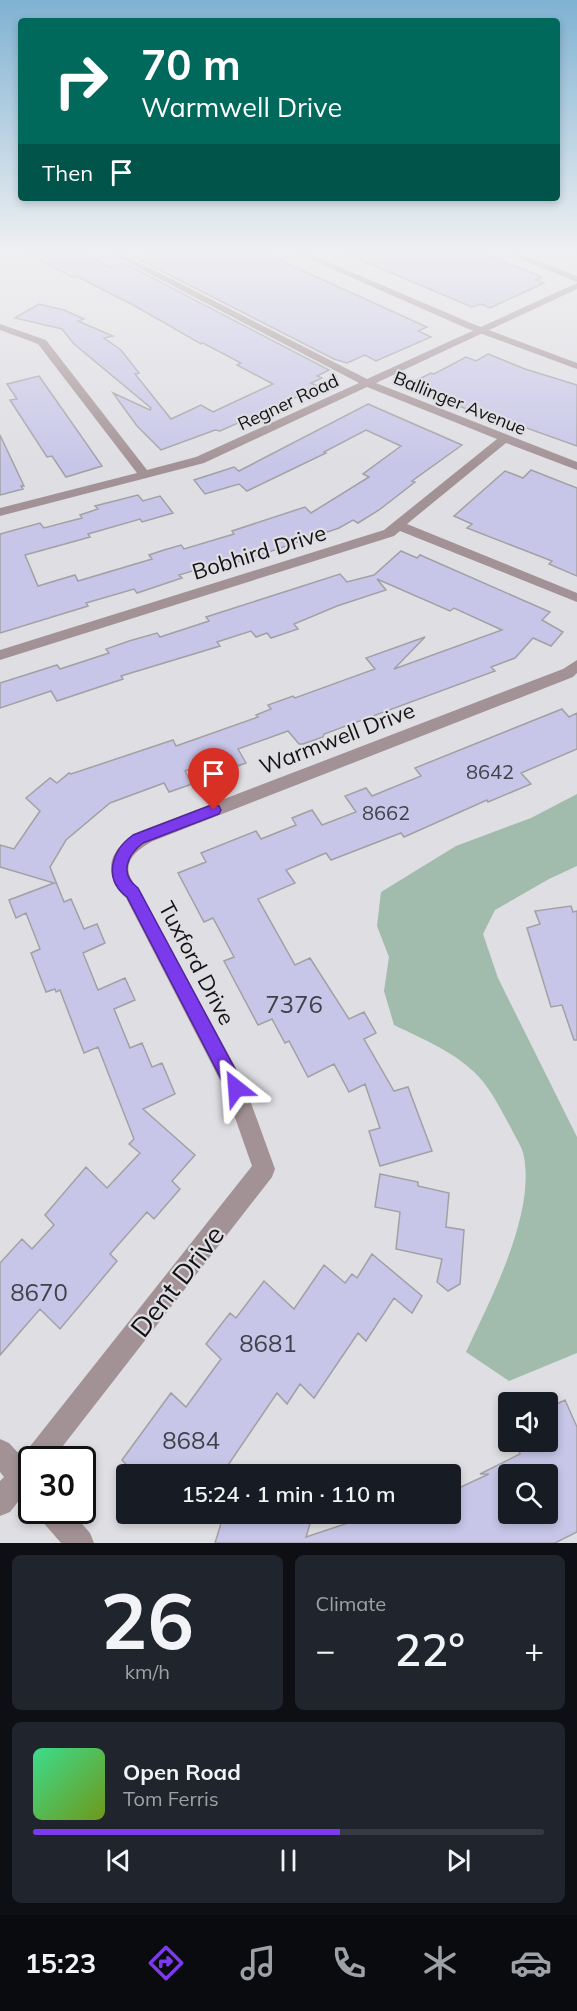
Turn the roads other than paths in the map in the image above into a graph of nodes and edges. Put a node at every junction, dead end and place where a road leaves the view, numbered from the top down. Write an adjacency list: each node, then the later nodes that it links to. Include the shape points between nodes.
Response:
1 (250, 322): 7 (street, Ballinger Avenue)
2 (460, 322): 5 (street)
3 (497, 322): 5 (street, Regner Road)
4 (0, 327): 10 (street, via 42,342)
5 (479, 330): 6 (street); 7 (street, Regner Road)
6 (577, 366)
7 (369, 382): 8 (street, Ballinger Avenue, via 387,393); 10 (street, Regner Road, via 200,460)
8 (504, 439): 9 (street, Ballinger Avenue); 12 (street, Bobhird Drive)
9 (577, 466)
10 (144, 474): 11 (street, Regner Road)
11 (0, 512)
12 (400, 526): 13 (street); 14 (street, Bobhird Drive, via 389,533)
13 (577, 598)
14 (0, 655)
15 (577, 665): 16 (street, Warmwell Drive, via 568,673 138,839 125,851 118,866 121,881)
16 (132, 892): 17 (street, Tuxford Drive)
17 (236, 1088): 18 (street, Dent Drive, via 264,1169)
18 (50, 1446)
19 (0, 1452): 20 (street)
20 (18, 1464)
21 (18, 1484): 22 (street, Dent Drive)
22 (0, 1502)
23 (63, 1524): 24 (street)
24 (80, 1543)

